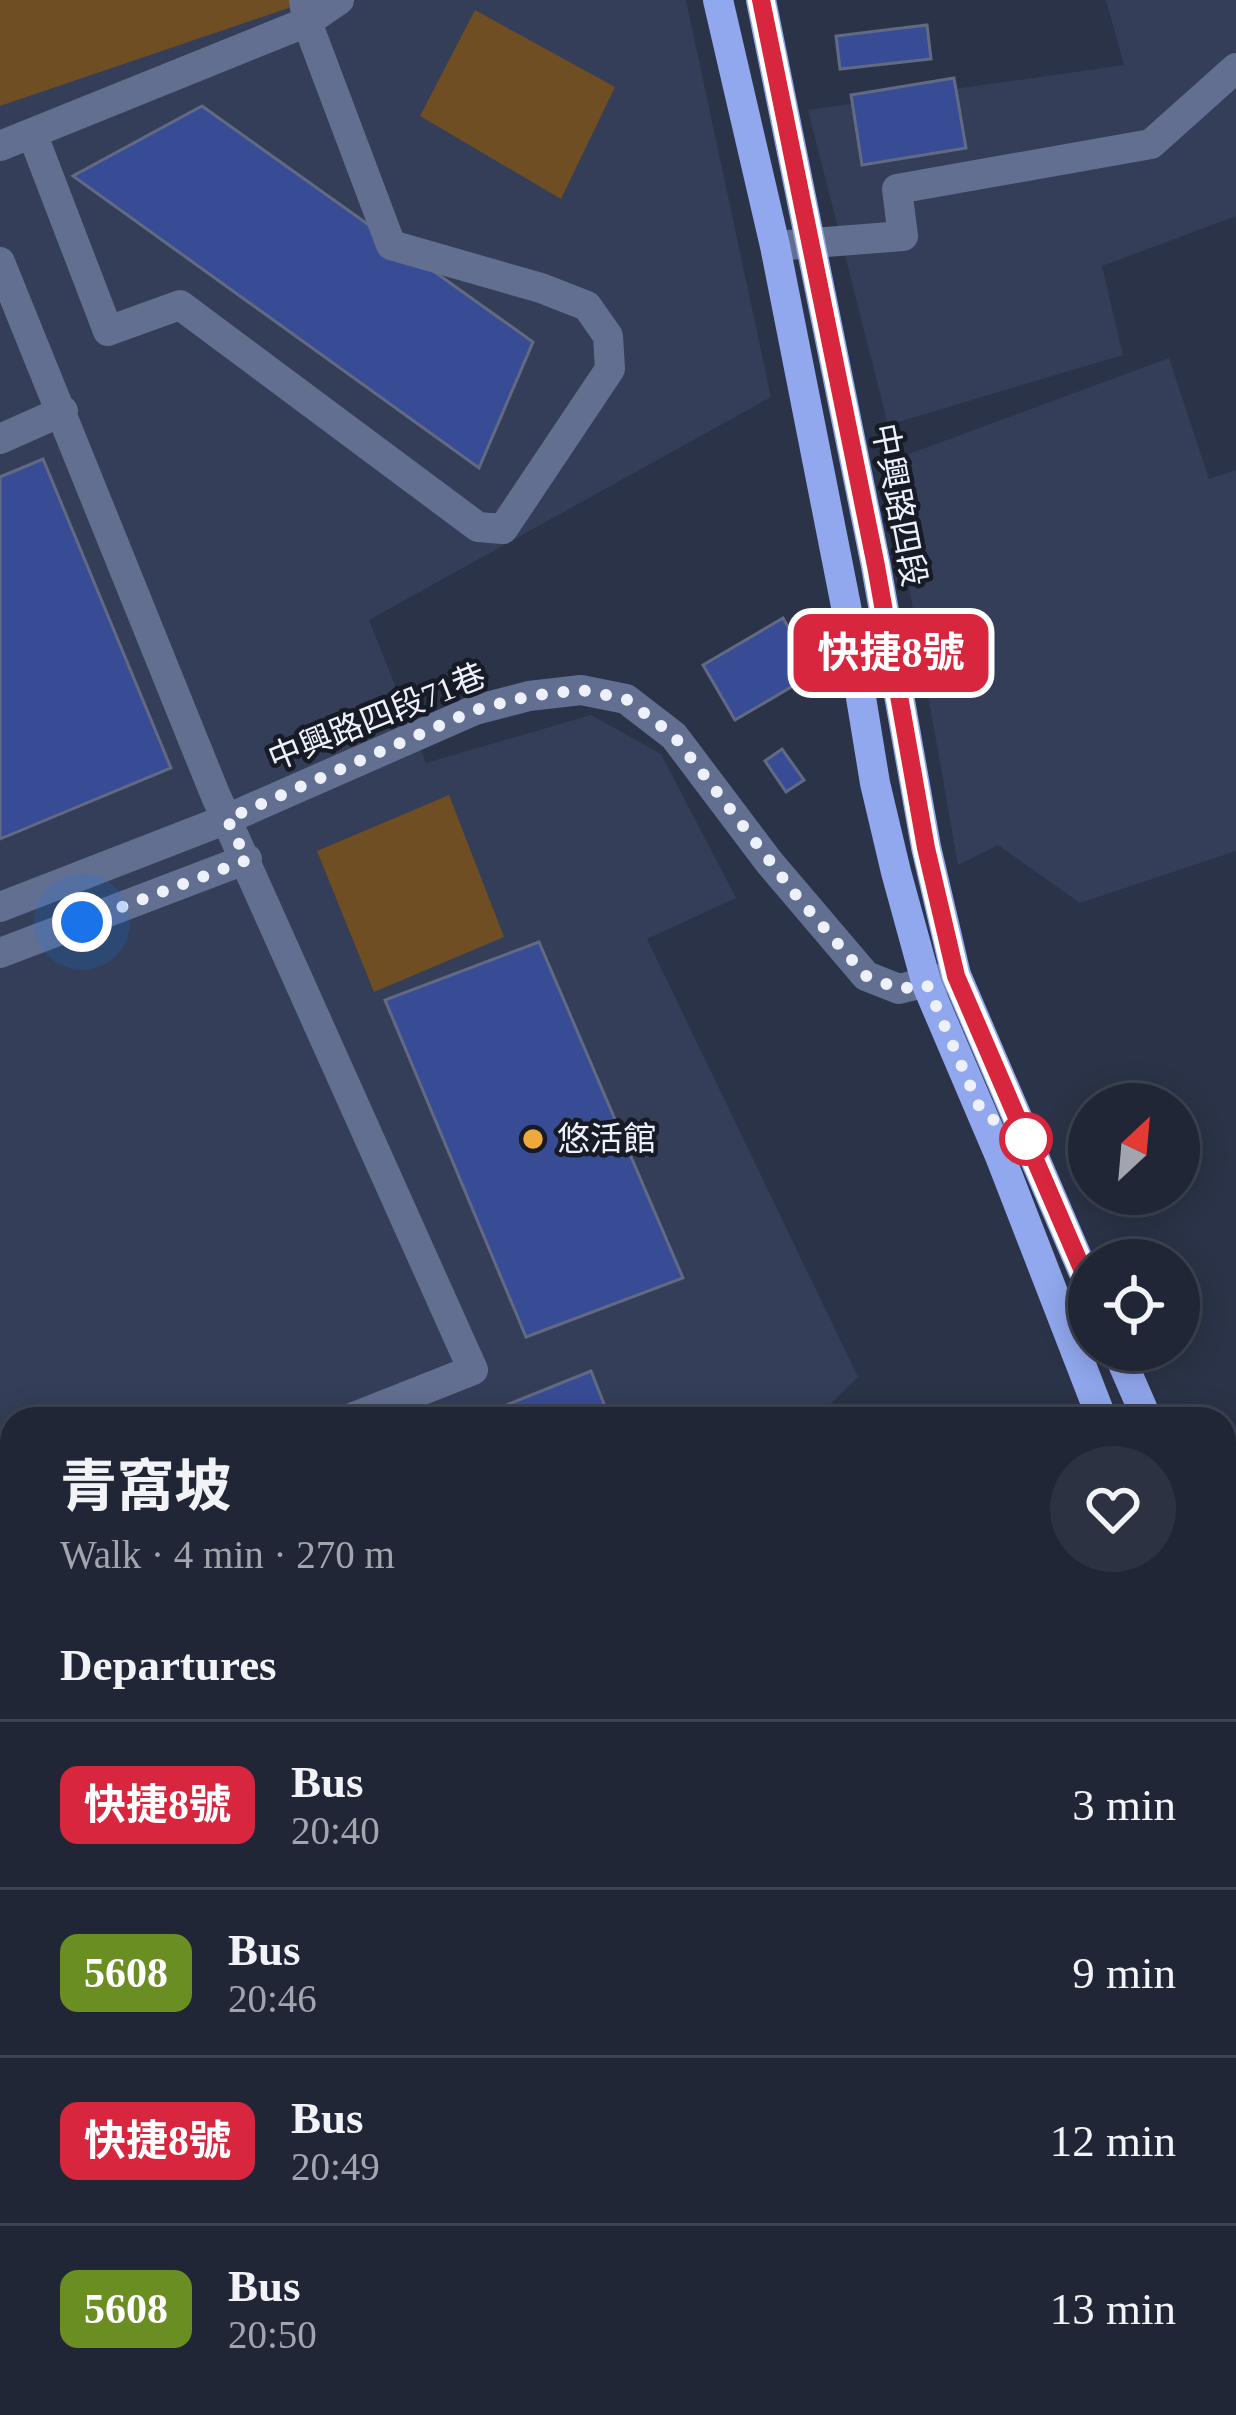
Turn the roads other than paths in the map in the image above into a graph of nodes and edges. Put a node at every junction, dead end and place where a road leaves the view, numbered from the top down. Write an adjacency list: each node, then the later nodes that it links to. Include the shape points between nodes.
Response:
1 (339, 0): 4 (street)
2 (718, 0): 9 (main road, 中興路四段)
3 (761, 0): 8 (main road, 中興路四段)
4 (305, 11): 6 (street); 6 (street, via 391,245 587,306 608,336 610,368 503,529 478,526 180,305 108,332)
5 (1236, 68): 8 (street, via 1150,144 897,189 902,236)
6 (32, 133): 7 (street)
7 (0, 146)
8 (811, 240): 9 (street); 13 (main road, 中興路四段)
9 (775, 246): 14 (main road, 中興路四段)
10 (0, 262): 11 (street)
11 (63, 411): 12 (street); 15 (street)
12 (0, 439)
13 (882, 603): 14 (street); 19 (main road, 中興路四段)
14 (845, 606): 19 (main road, 中興路四段, via 875,783)
15 (227, 819): 16 (street); 17 (street, 中興路四段71巷); 19 (street, 中興路四段71巷, via 475,710 581,690 626,699 674,736 866,976 899,989)
16 (247, 860): 18 (street); 22 (street, via 473,1370)
17 (0, 907)
18 (0, 953)
19 (941, 980): 20 (main road, 中興路四段); 23 (main road, 中興路四段)
20 (1068, 1242)
21 (1126, 1371): 24 (main road)
22 (379, 1407)
23 (1097, 1407)
24 (1142, 1407)

